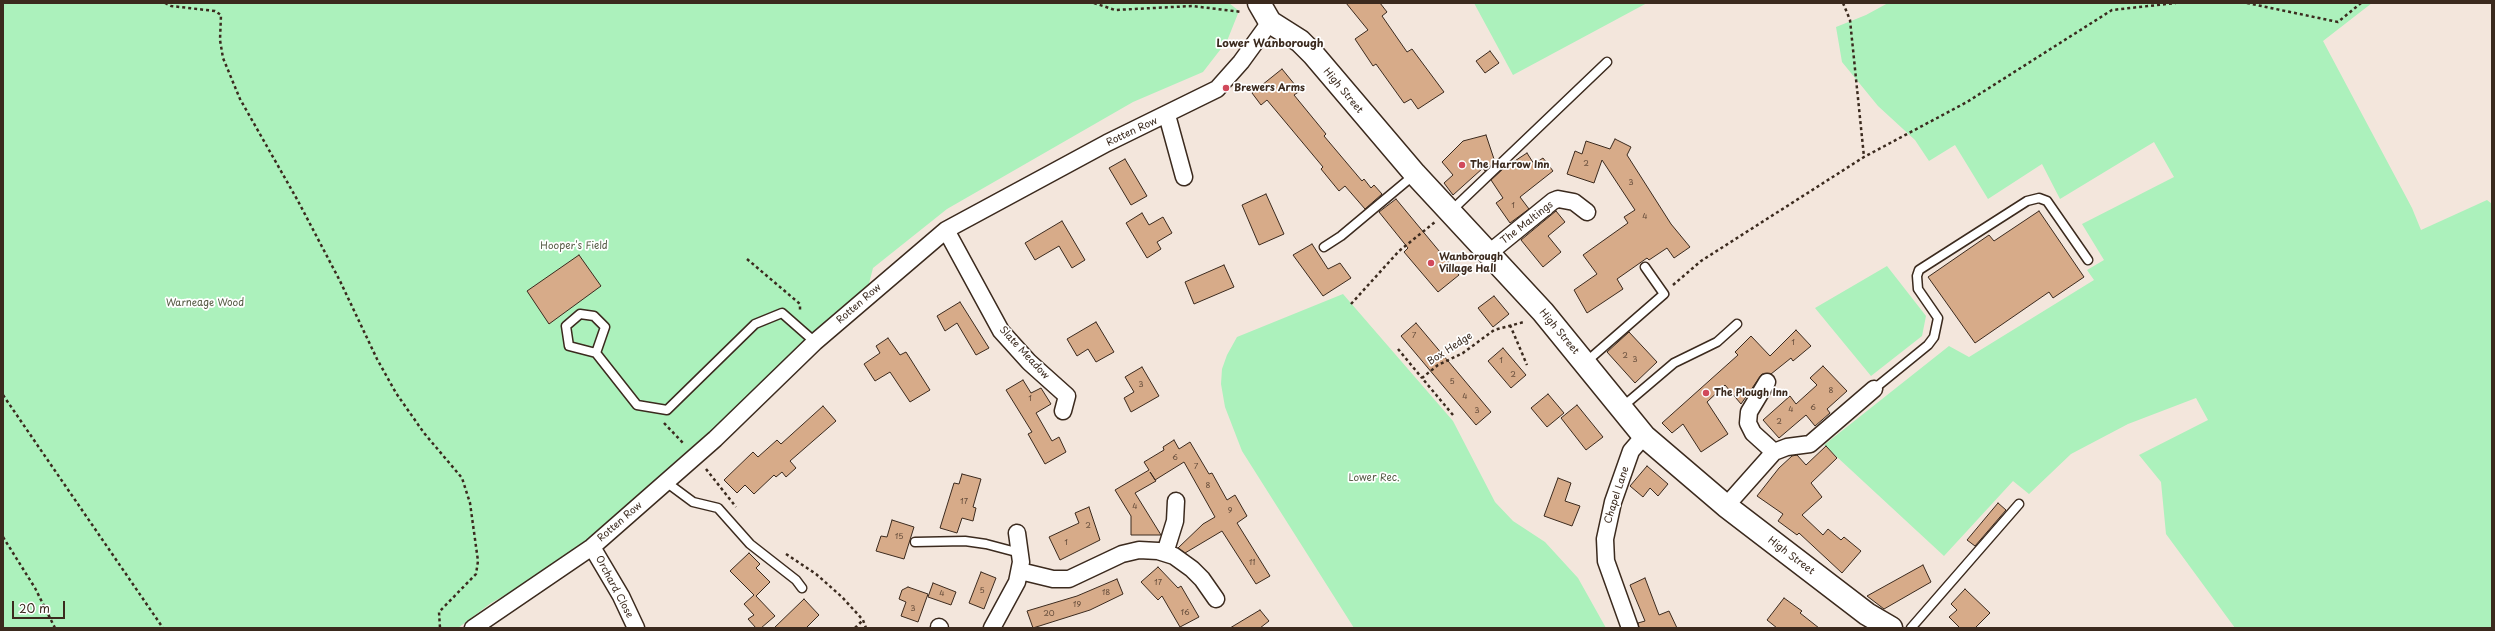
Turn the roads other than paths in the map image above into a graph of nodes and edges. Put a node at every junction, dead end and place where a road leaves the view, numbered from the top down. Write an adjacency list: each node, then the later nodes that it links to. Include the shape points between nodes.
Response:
1 (1259, 3): 2 (street, High Street)
2 (1270, 22): 4 (street, Rotten Row, via 1241,62 1217,89); 5 (street, High Street, via 1300,41)
3 (1607, 62): 7 (lane)
4 (1167, 115): 6 (street); 9 (street, Rotten Row, via 1106,143)
5 (1415, 174): 7 (street, High Street); 10 (lane, via 1341,236)
6 (1184, 177)
7 (1450, 211): 11 (street, High Street)
8 (1587, 212): 11 (street, The Maltings, via 1574,202 1558,199 1553,201)
9 (946, 230): 15 (street, Rotten Row); 21 (street, Slate Meadow, via 1001,331 1029,362 1067,396)
10 (1324, 247)
11 (1489, 253): 17 (street, High Street)
12 (2088, 260): 19 (lane, via 2047,201 2039,198 2027,202 1919,270 1918,289 1938,318 1934,337 1928,345)
13 (1645, 267): 17 (lane, via 1664,294)
14 (1737, 324): 20 (lane, via 1717,342 1674,363)
15 (812, 338): 16 (lane, via 782,313 755,324 667,410 637,405); 24 (street, Rotten Row)
16 (596, 353): 16 (lane, via 569,346 566,326 580,314 594,316 605,326)
17 (1585, 363): 20 (street, High Street)
18 (1767, 382): 23 (street, via 1749,412 1748,423 1753,433)
19 (1874, 389): 23 (street, via 1810,444 1787,447)
20 (1620, 408): 22 (street, High Street)
21 (1063, 411)
22 (1644, 436): 27 (street, High Street); 39 (street, Chapel Lane, via 1631,451 1613,502 1605,539 1607,566)
23 (1774, 452): 27 (street)
24 (666, 482): 30 (street, Rotten Row); 34 (lane, via 693,502 718,508 750,544 796,580)
25 (1176, 501): 32 (street, via 1175,521)
26 (2019, 504): 41 (lane)
27 (1726, 506): 40 (street, High Street, via 1867,614)
28 (1017, 533): 31 (street)
29 (915, 542): 31 (lane, via 965,541)
30 (592, 546): 36 (street, Rotten Row); 37 (street, Orchard Close)
31 (1020, 553): 33 (street)
32 (1165, 553): 33 (street, via 1151,550 1131,551 1069,579 1053,579); 35 (street, via 1192,569)
33 (1020, 571): 38 (street, via 1011,594)
34 (802, 588)
35 (1216, 599)
36 (473, 628)
37 (636, 628)
38 (992, 628)
39 (1630, 628)
40 (1891, 628)
41 (1911, 628)

